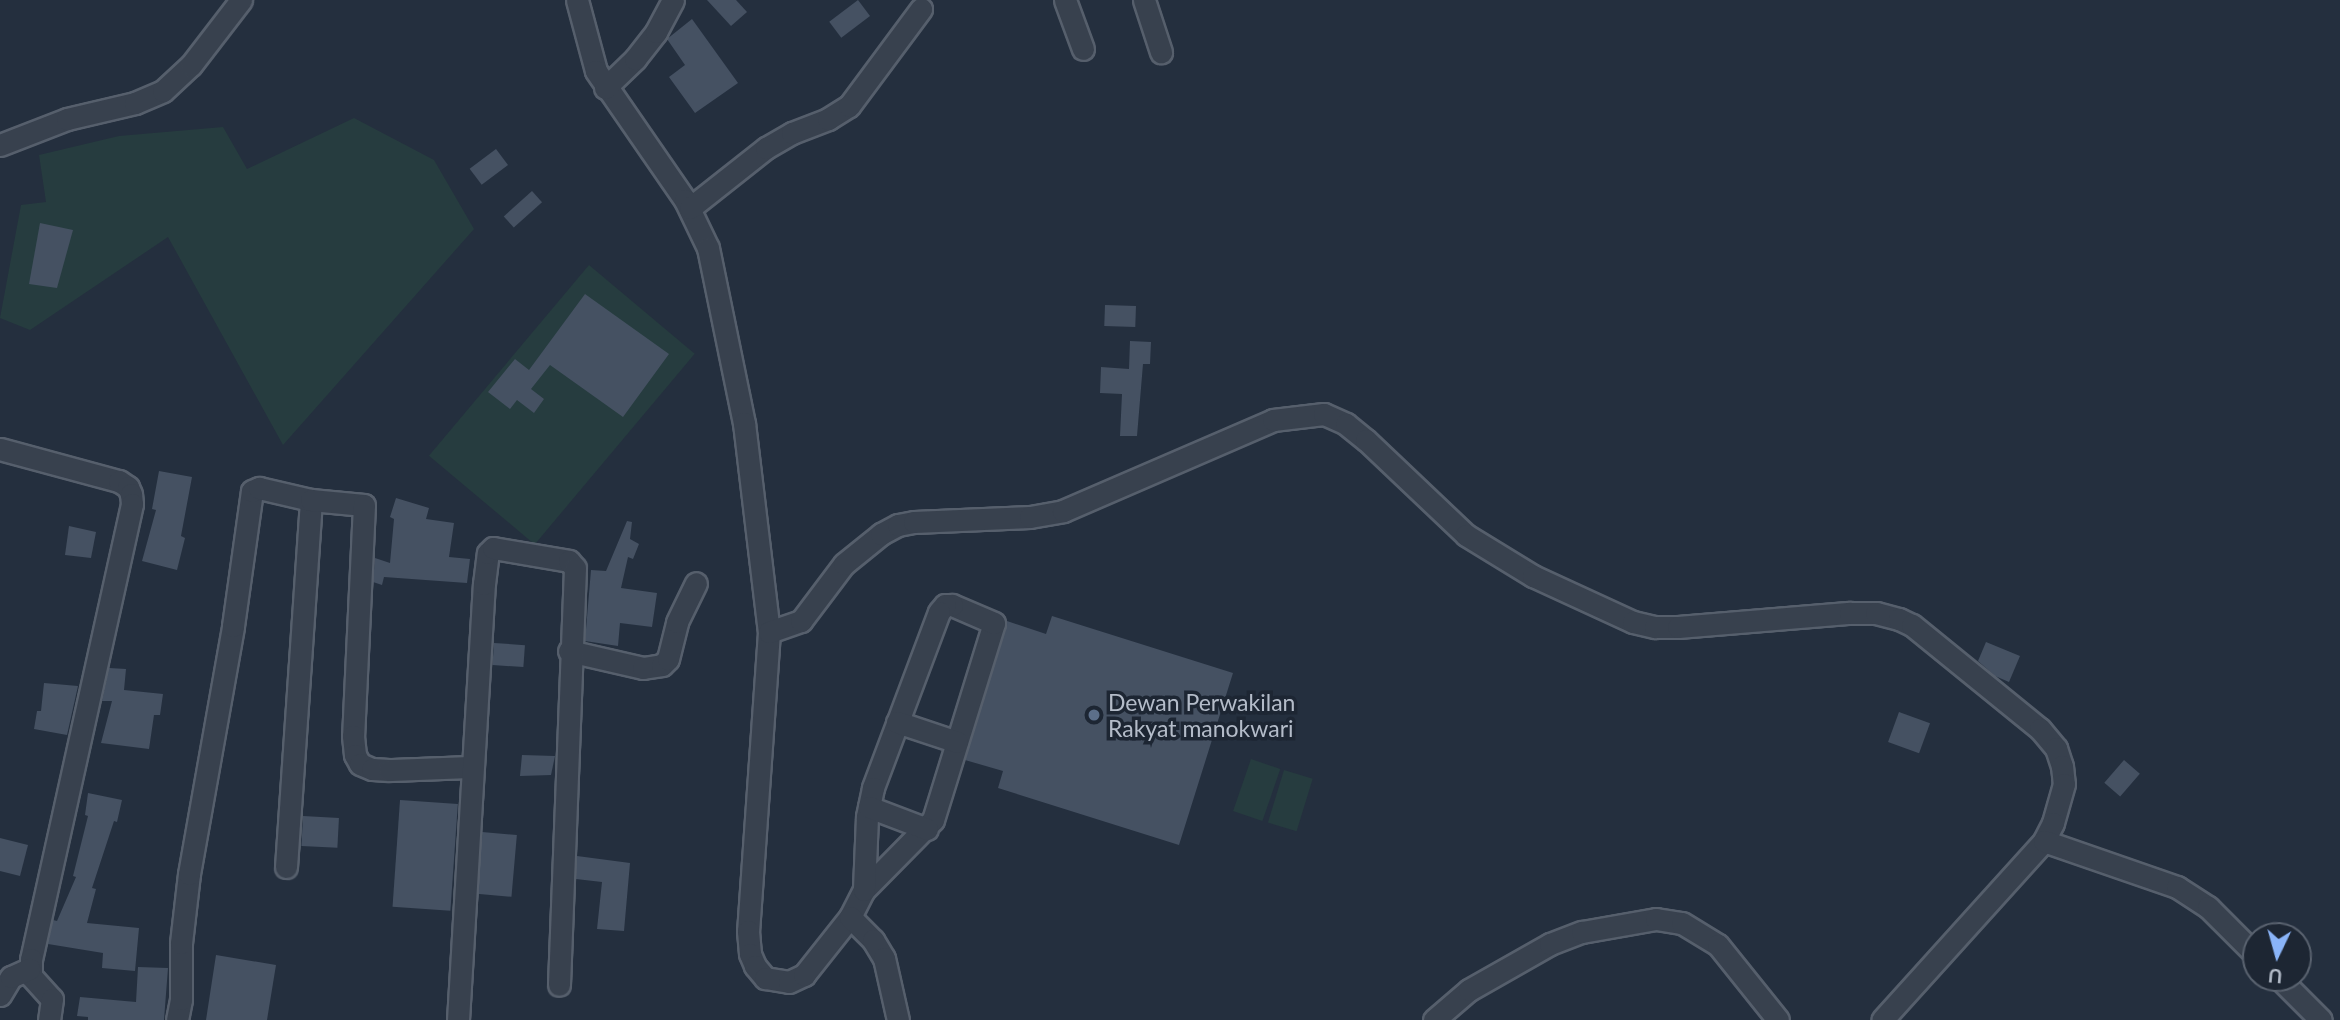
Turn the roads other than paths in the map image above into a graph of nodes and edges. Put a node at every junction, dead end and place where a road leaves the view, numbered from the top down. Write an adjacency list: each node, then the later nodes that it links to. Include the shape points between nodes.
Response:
1 (241, 0): 10 (street, via 191,65 163,91 135,103 67,119)
2 (577, 0): 9 (street, via 592,61)
3 (673, 0): 9 (street, via 656,32)
4 (1065, 0): 7 (street)
5 (1144, 0): 8 (street)
6 (920, 9): 11 (street, via 849,106 766,148)
7 (1083, 49)
8 (1161, 52)
9 (605, 88): 11 (street)
10 (0, 145)
11 (690, 208): 15 (street, via 713,265 742,411)
12 (0, 449): 27 (street, via 119,481 128,487 132,504)
13 (311, 500): 19 (street, via 359,503 365,508 353,736 360,764 389,770); 23 (street); 32 (street, via 259,488 250,493 233,626 190,874)
14 (696, 583): 16 (street, via 662,665 643,668)
15 (769, 632): 22 (street, via 801,621 844,564 898,526 1063,511 1273,421 1324,414 1366,440 1466,535 1533,576 1633,622 1678,627 1850,612 1876,613 1912,625 2040,729 2056,748 2064,784); 25 (street, via 748,931 755,966 772,981 796,980)
16 (569, 651): 19 (street, via 573,564 489,549); 28 (street)
17 (897, 722): 18 (street); 18 (street, via 939,612 945,605 960,607 994,626); 20 (street)
18 (957, 742): 21 (street, via 938,808)
19 (472, 767): 33 (street)
20 (869, 807): 21 (street); 24 (street)
21 (927, 829): 24 (street)
22 (2044, 841): 26 (street, via 2176,887 2208,907); 37 (street)
23 (286, 867)
24 (864, 890): 25 (street)
25 (850, 918): 34 (street, via 884,958)
26 (2242, 941)
27 (29, 969): 30 (street, via 11,977); 31 (street, via 52,999)
28 (559, 985)
29 (2293, 992): 38 (street)
30 (0, 995)
31 (49, 1020)
32 (177, 1020)
33 (458, 1020)
34 (898, 1020)
35 (1434, 1020): 36 (street, via 1469,990 1550,944 1602,927 1656,919 1682,923 1718,945)
36 (1778, 1020)
37 (1882, 1020)
38 (2321, 1020)

